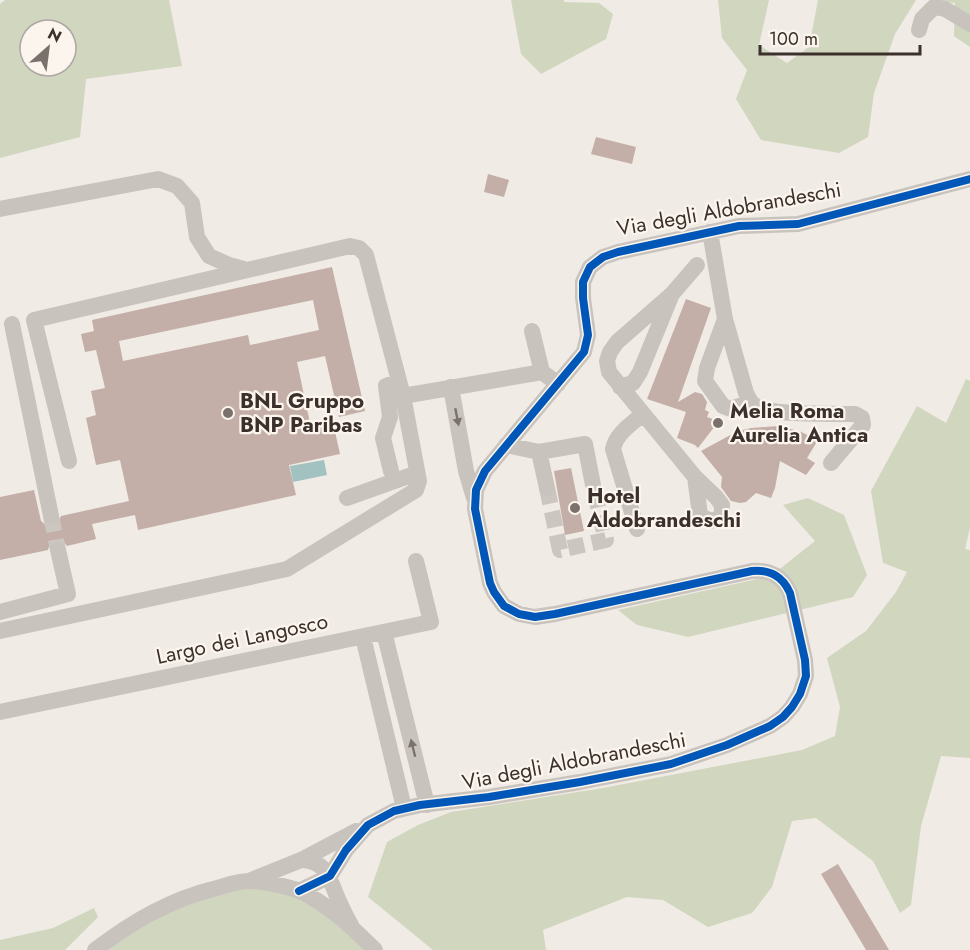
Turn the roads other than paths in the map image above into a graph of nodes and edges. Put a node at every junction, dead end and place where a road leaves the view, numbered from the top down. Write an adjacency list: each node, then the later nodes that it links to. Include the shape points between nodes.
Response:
1 (970, 24): 2 (street, via 934,7 922,19)
2 (919, 30)
3 (970, 179): 5 (street, Via degli Aldobrandeschi, via 798,224 748,225)
4 (0, 210): 9 (street, via 158,179 177,186 192,203 197,237 208,256)
5 (710, 232): 6 (street, Via degli Aldobrandeschi); 8 (street)
6 (689, 236): 7 (street); 16 (street, Via degli Aldobrandeschi, via 603,256 593,263 583,287 587,346)
7 (697, 265): 8 (street); 10 (street)
8 (715, 266): 12 (street)
9 (249, 270): 11 (street); 19 (street, via 350,246 359,248 366,255)
10 (672, 294): 18 (street, via 640,372 633,383); 18 (street, via 610,352 609,372)
11 (34, 320): 13 (street); 25 (street)
12 (725, 320): 20 (street); 20 (street, via 705,381 723,406 731,409)
13 (6, 325): 35 (street)
14 (532, 331): 15 (street)
15 (542, 372): 16 (street); 17 (street)
16 (558, 384): 22 (street, Via degli Aldobrandeschi)
17 (451, 387): 19 (street); 23 (street, one-way to 23)
18 (620, 387): 21 (street)
19 (401, 388): 28 (street, via 386,386 390,417 383,438); 29 (street)
20 (750, 402): 26 (street, via 759,408 860,416 863,425)
21 (642, 415): 30 (street); 36 (street, via 614,444)
22 (506, 445): 24 (street); 27 (street, Via degli Aldobrandeschi)
23 (462, 446): 27 (street, via 473,459); 34 (street)
24 (539, 452): 31 (street, via 585,444); 32 (street)
25 (69, 460)
26 (831, 463)
27 (489, 466): 34 (street, Via degli Aldobrandeschi, via 478,484)
28 (391, 471)
29 (417, 473): 33 (street); 40 (street, via 416,490 287,569)
30 (694, 477)
31 (593, 485)
32 (547, 488)
33 (347, 498)
34 (475, 499): 44 (street, Via degli Aldobrandeschi, via 490,584 497,598 514,612 539,617 752,571 767,572 782,580 790,593 806,676 795,703 776,723 704,754 580,782)
35 (51, 516)
36 (636, 530)
37 (58, 550): 39 (street, via 68,594)
38 (416, 561): 41 (street, Largo dei Langosco, via 431,622)
39 (0, 612)
40 (0, 631)
41 (384, 632): 42 (street, Largo dei Langosco); 44 (street, one-way to 41)
42 (363, 637): 43 (street, Largo dei Langosco); 45 (street)
43 (0, 711)
44 (427, 805): 45 (street, Via degli Aldobrandeschi)
45 (404, 808): 46 (street, Via degli Aldobrandeschi)
46 (368, 825): 47 (street); 48 (street, Via degli Aldobrandeschi)
47 (300, 860): 48 (street, via 316,863); 49 (street); 50 (street, via 294,875)
48 (330, 876): 50 (street); 51 (street)
49 (248, 881): 50 (street); 52 (street, via 206,890 164,906)
50 (299, 891): 51 (street)
51 (353, 928): 53 (street)
52 (95, 950)
53 (375, 950)

